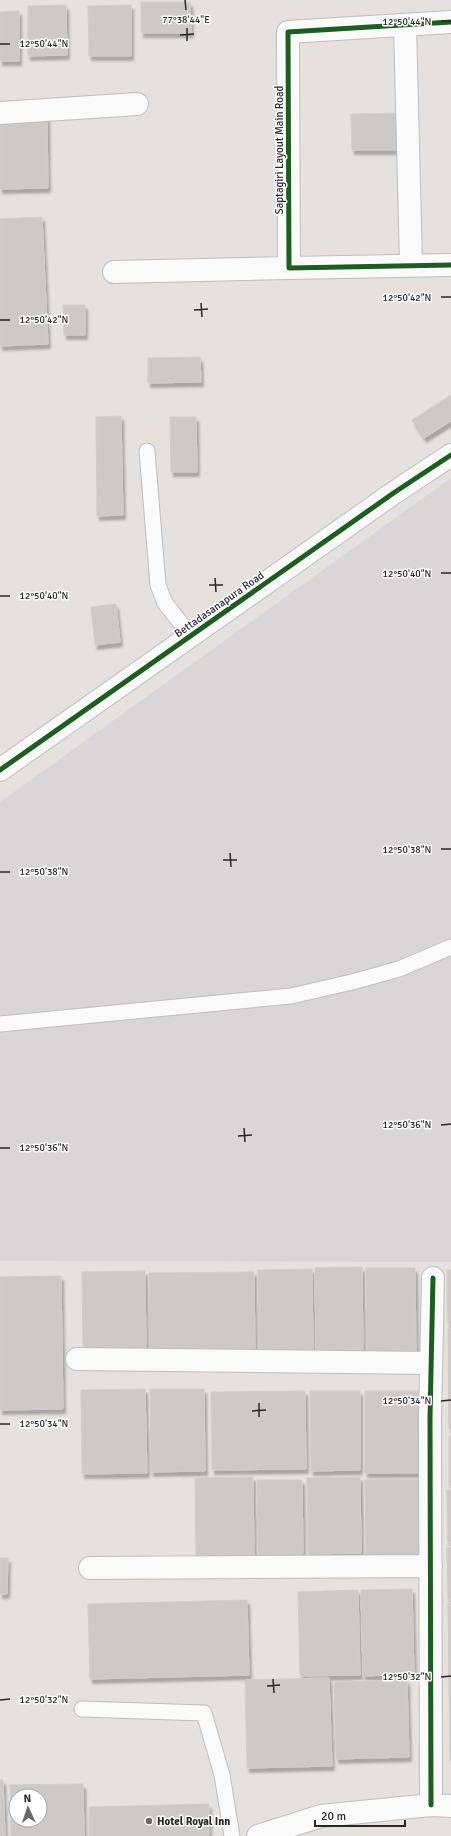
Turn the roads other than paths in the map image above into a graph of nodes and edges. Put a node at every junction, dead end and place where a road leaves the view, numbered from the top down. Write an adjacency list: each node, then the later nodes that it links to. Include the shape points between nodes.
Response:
1 (451, 22): 2 (street, Saptagiri Layout Main Road)
2 (405, 25): 5 (street); 7 (street, Saptagiri Layout Main Road, via 288,32)
3 (137, 104): 4 (street)
4 (0, 113)
5 (411, 265): 6 (street); 7 (street)
6 (451, 265)
7 (289, 268): 8 (street)
8 (114, 272)
9 (147, 451): 11 (lane, via 158,585 165,603)
10 (451, 455): 11 (street, Bettadasanapura Road)
11 (191, 636): 12 (street, Bettadasanapura Road)
12 (0, 770)
13 (451, 947): 14 (lane, via 399,969 291,996)
14 (0, 1024)
15 (433, 1278): 17 (street)
16 (77, 1359): 17 (street)
17 (431, 1363): 18 (street)
18 (431, 1566): 19 (street); 21 (street)
19 (90, 1568)
20 (82, 1709): 22 (lane, via 204,1713 222,1775)
21 (441, 1805): 23 (street, via 322,1816)
22 (232, 1836)
23 (258, 1836)

